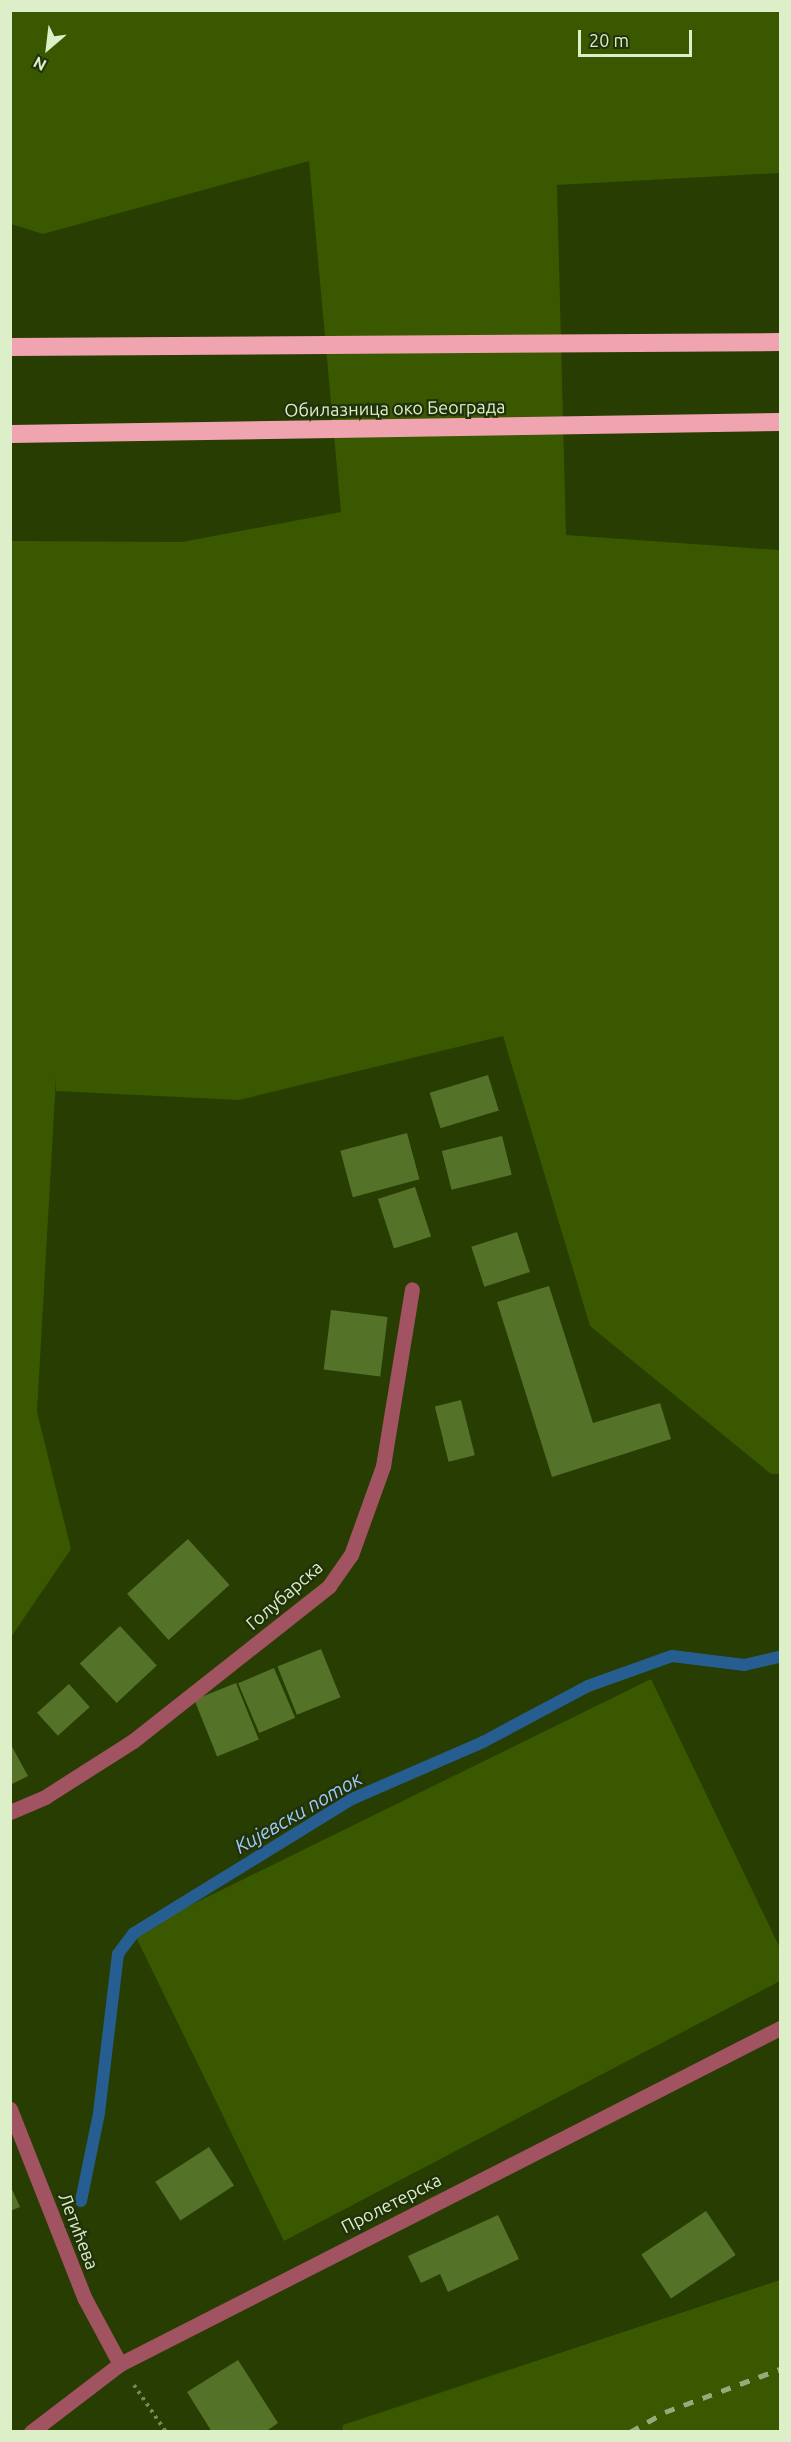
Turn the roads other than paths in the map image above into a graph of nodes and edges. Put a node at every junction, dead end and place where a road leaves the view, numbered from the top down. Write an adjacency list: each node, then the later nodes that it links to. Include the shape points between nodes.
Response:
1 (780, 342): 2 (highway)
2 (10, 347)
3 (780, 422): 4 (highway, Обилазница око Београда, via 205,434)
4 (10, 434)
5 (412, 1289): 6 (street, Голубарска, via 383,1466 351,1555 329,1586 133,1741 45,1797)
6 (10, 1812)
7 (780, 2028): 9 (street, Пролетерска)
8 (10, 2109): 9 (street, Летићева, via 85,2299)
9 (120, 2364): 10 (street, Пролетерска)
10 (31, 2432)

